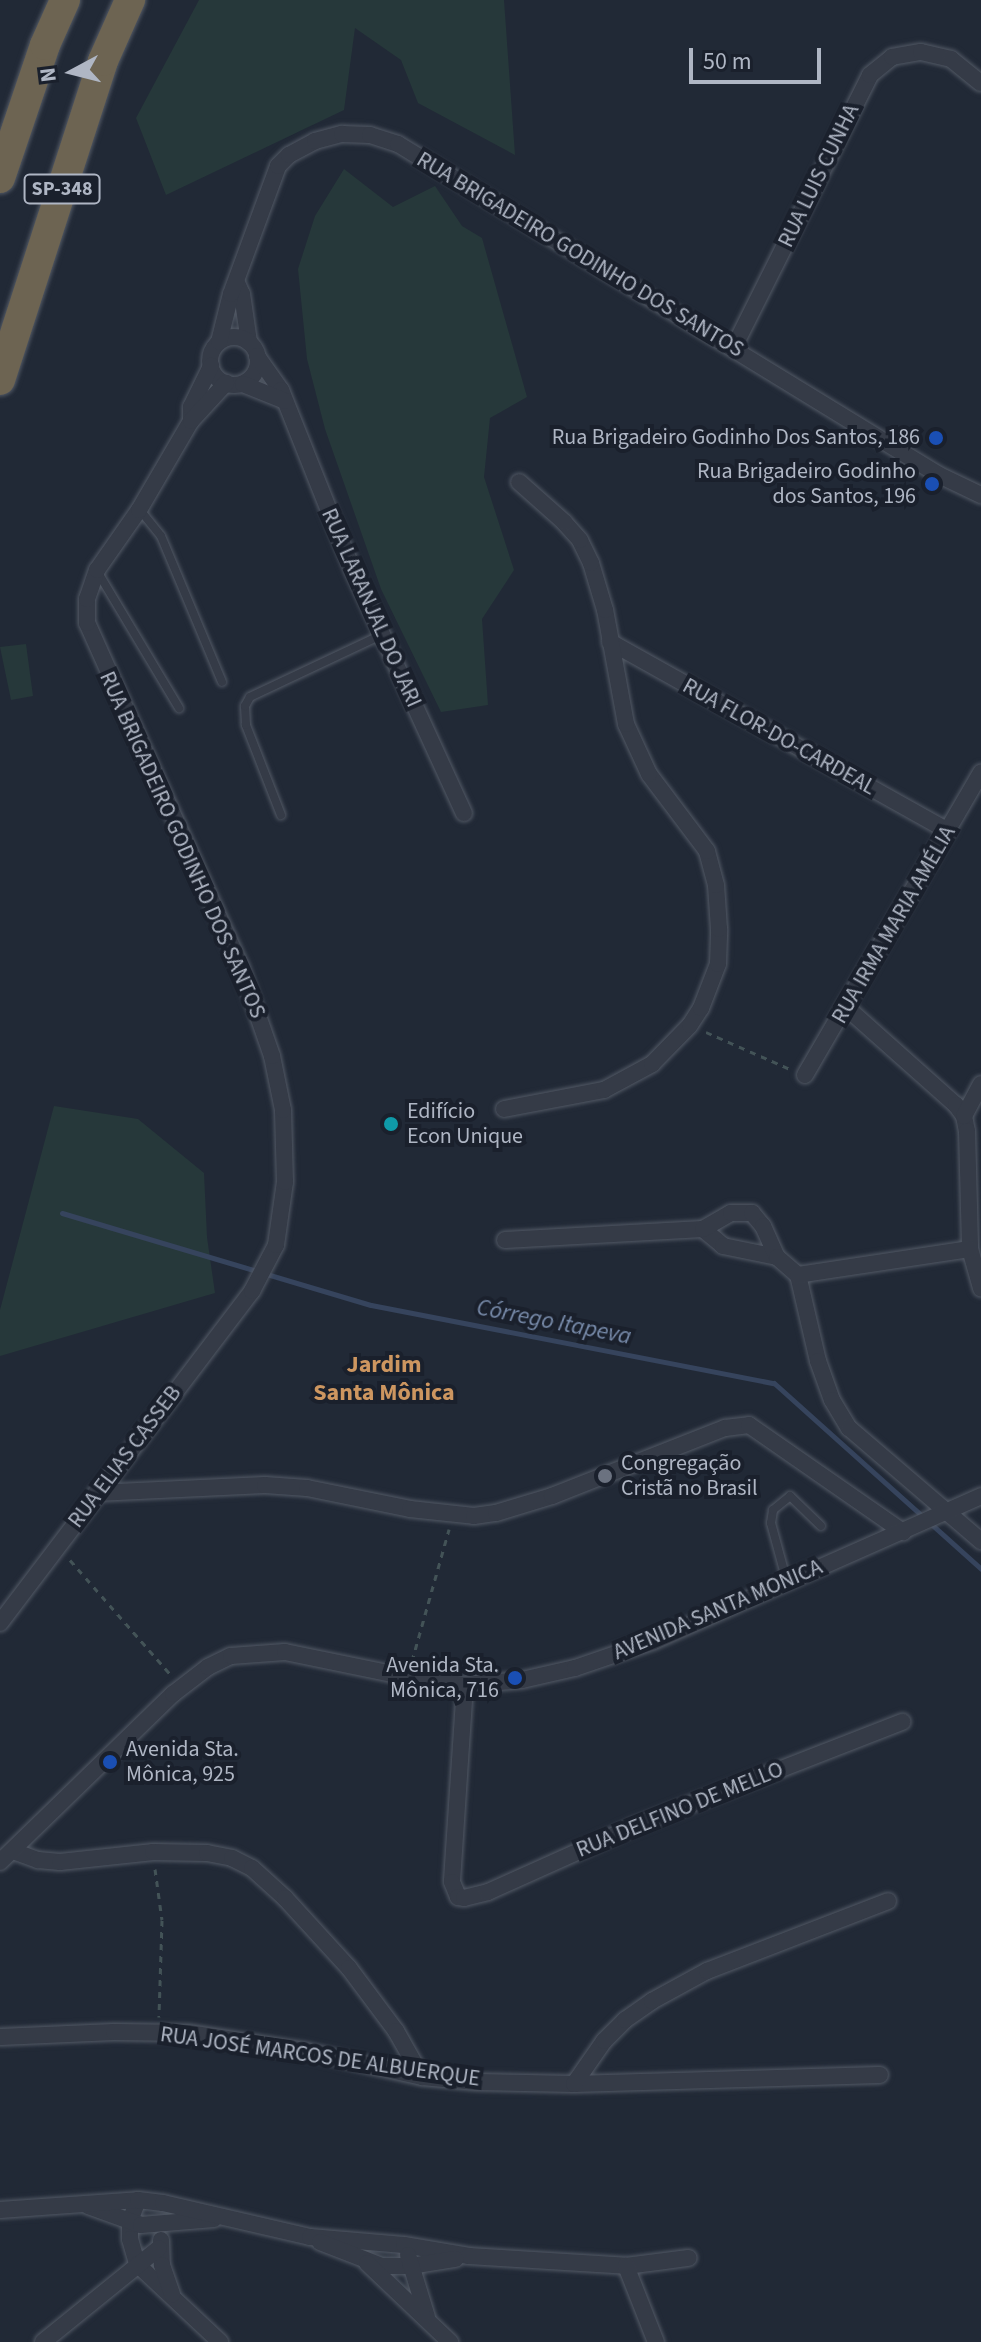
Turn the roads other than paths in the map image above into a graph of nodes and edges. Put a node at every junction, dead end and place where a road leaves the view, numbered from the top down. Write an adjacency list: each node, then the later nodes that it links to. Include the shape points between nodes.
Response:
1 (65, 0): 4 (highway, SP-348)
2 (130, 0): 10 (highway, SP-348, via 103,61)
3 (981, 83): 8 (street, RUA LUIS CUNHA, via 951,59 921,52 892,57 870,75)
4 (0, 178)
5 (237, 283): 6 (street, RUA BRIGADEIRO GODINHO DOS SANTOS); 7 (street); 8 (street, RUA BRIGADEIRO GODINHO DOS SANTOS, via 278,166 315,141 342,134 370,135 398,144)
6 (219, 342): 7 (street, via 235,337); 9 (street)
7 (253, 349): 11 (street, via 254,373); 12 (street, RUA LARANJAL DO JARI)
8 (733, 349): 15 (street, RUA BRIGADEIRO GODINHO DOS SANTOS, via 939,475)
9 (211, 366): 11 (street, via 219,380); 13 (street, RUA BRIGADEIRO GODINHO DOS SANTOS, via 191,407)
10 (0, 380)
11 (234, 384): 12 (street); 13 (street, RUA BRIGADEIRO GODINHO DOS SANTOS)
12 (285, 401): 18 (street, RUA LARANJAL DO JARI)
13 (191, 421): 16 (street, RUA BRIGADEIRO GODINHO DOS SANTOS)
14 (519, 482): 19 (street, via 580,540 602,598)
15 (981, 495)
16 (139, 510): 17 (street, RUA BRIGADEIRO GODINHO DOS SANTOS); 20 (lane, via 161,536)
17 (97, 570): 21 (lane); 37 (street, RUA BRIGADEIRO GODINHO DOS SANTOS, via 87,599 89,634 241,967 272,1056 283,1110 285,1182 276,1245)
18 (381, 635): 23 (street, RUA LARANJAL DO JARI); 24 (lane, via 250,697 245,706 246,725)
19 (610, 642): 25 (street, RUA FLOR-DO-CARDEAL); 29 (street, via 636,750 707,851 716,885 718,964 690,1025 652,1064 604,1090)
20 (222, 682)
21 (179, 708)
22 (981, 773): 25 (street, RUA IRMA MARIA AMÉLIA)
23 (464, 813)
24 (281, 815)
25 (948, 831): 26 (street, RUA IRMA MARIA AMÉLIA)
26 (847, 1008): 27 (street, RUA IRMA MARIA AMÉLIA); 30 (street)
27 (805, 1075)
28 (981, 1084): 30 (street)
29 (504, 1109)
30 (964, 1116): 31 (street)
31 (975, 1149): 34 (street)
32 (703, 1229): 33 (street); 35 (street, via 723,1246); 35 (street, via 740,1211 752,1213)
33 (505, 1240)
34 (970, 1249): 36 (street); 38 (street)
35 (777, 1257): 36 (street)
36 (798, 1275): 41 (street, via 832,1400 849,1428)
37 (254, 1287): 39 (street, RUA ELIAS CASSEB)
38 (981, 1288)
39 (96, 1493): 43 (street, via 265,1485 453,1514 496,1513 725,1428 749,1425); 46 (street, RUA ELIAS CASSEB)
40 (981, 1496): 41 (street, AVENIDA SANTA MONICA)
41 (943, 1514): 43 (street, AVENIDA SANTA MONICA); 44 (street)
42 (821, 1526): 45 (lane, via 790,1496 773,1510 771,1523)
43 (909, 1529): 45 (street, AVENIDA SANTA MONICA)
44 (981, 1541)
45 (787, 1582): 47 (street, AVENIDA SANTA MONICA, via 654,1641 575,1668)
46 (0, 1623)
47 (465, 1685): 48 (street, RUA DELFINO DE MELLO, via 452,1868 458,1897 488,1892 635,1826); 49 (street, AVENIDA SANTA MONICA, via 285,1652 231,1656 181,1687)
48 (902, 1722)
49 (13, 1851): 50 (street, AVENIDA SANTA MONICA); 54 (street, via 60,1862 153,1852 207,1853 252,1868 349,1968)
50 (0, 1862)
51 (888, 1901): 55 (street, via 707,1971 652,2001 604,2041)
52 (0, 2037): 54 (street, RUA JOSÉ MARCOS DE ALBUERQUE, via 159,2032 305,2051)
53 (880, 2075): 55 (street, RUA JOSÉ MARCOS DE ALBUERQUE)
54 (422, 2077): 55 (street, RUA JOSÉ MARCOS DE ALBUERQUE)
55 (574, 2084)
56 (138, 2200): 57 (street); 58 (street); 61 (street)
57 (163, 2203): 60 (street); 62 (street)
58 (83, 2204): 59 (street); 61 (street)
59 (0, 2210)
60 (219, 2219): 62 (street); 63 (street)
61 (130, 2221): 62 (street); 70 (street)
62 (165, 2226): 66 (street)
63 (310, 2237): 64 (street); 69 (street)
64 (369, 2241): 65 (street); 69 (street)
65 (404, 2245): 67 (street); 71 (street)
66 (159, 2248): 70 (street); 73 (street)
67 (469, 2256): 71 (street); 72 (street)
68 (688, 2258): 72 (street)
69 (367, 2263): 71 (street); 74 (street)
70 (137, 2264): 73 (street); 75 (street)
71 (410, 2266): 74 (street)
72 (626, 2266): 78 (street)
73 (173, 2296): 76 (street)
74 (429, 2322): 77 (street)
75 (43, 2342)
76 (220, 2342)
77 (450, 2342)
78 (656, 2342)

